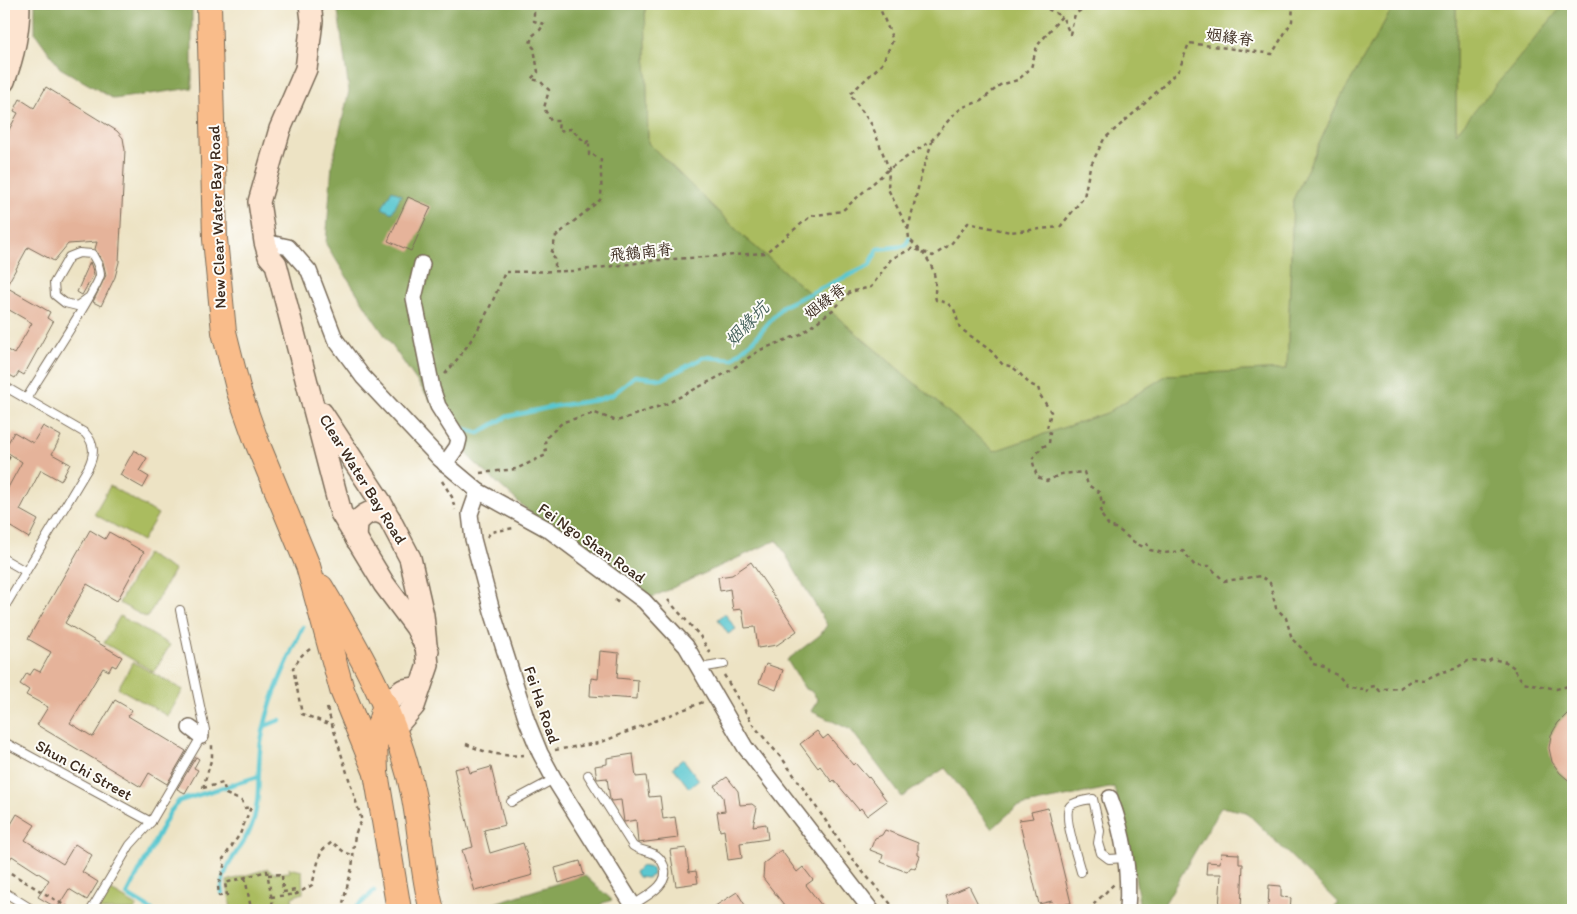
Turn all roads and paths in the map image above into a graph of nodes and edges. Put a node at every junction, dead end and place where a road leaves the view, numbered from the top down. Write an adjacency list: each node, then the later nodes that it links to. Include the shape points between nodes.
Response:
1 (19, 4): 10 (main road, via 13,59)
2 (209, 4): 34 (main road, New Clear Water Bay Road, via 215,239 226,340 256,440)
3 (310, 4): 14 (main road, Clear Water Bay Road, via 312,21 306,69 280,128 259,202)
4 (532, 4): 17 (path, via 534,21 544,24 532,36 530,44 534,48 538,72 531,79 540,81 549,90 544,108 551,121 559,122 558,132 571,129 586,143 589,140 589,155 601,160 600,200 556,236 551,255 555,259)
5 (878, 4): 12 (path, via 893,40 882,64 850,94 872,125)
6 (1042, 4): 9 (path)
7 (1090, 4): 9 (path, via 1075,14 1070,34)
8 (1293, 4): 15 (path, 姻緣脊, via 1292,22 1272,54 1189,44 1179,70 1104,139 1090,167 1084,197 1060,227 1010,232 968,223 951,244 934,256)
9 (1062, 16): 11 (path, via 1037,46 1031,68 1018,80 1000,85 981,102 963,107 952,115)
10 (4, 81)
11 (934, 138): 12 (path, 飛鵝南脊); 13 (path)
12 (889, 169): 13 (path, via 888,189); 17 (path, 飛鵝南脊, via 842,211 810,216 765,253)
13 (908, 229): 15 (path, via 909,238)
14 (272, 243): 21 (main road, Clear Water Bay Road, via 279,254 276,264); 25 (street, Fei Ngo Shan Road, via 288,247 309,271 331,334)
15 (920, 250): 26 (path, 姻緣脊, via 913,248 891,259 870,287 850,292 834,310 802,334 760,350 726,373 666,404 617,421 595,413 563,422 546,439 546,455 516,469); 45 (path, via 930,261 936,282 936,300 954,309 960,328 991,351 1003,365 1009,365 1031,386 1038,387 1051,412 1047,428 1049,444 1032,459 1037,477 1047,481 1060,474 1084,472 1088,485 1100,492 1104,503 1100,513 1109,526 1119,528 1132,542 1144,547 1147,544 1150,550 1164,553 1183,551 1195,566 1209,566 1224,581 1261,576 1270,583 1276,608 1286,618 1292,639 1309,655 1313,664 1328,668 1347,686 1364,692 1375,686 1380,691 1400,688 1413,679 1424,680 1468,661 1492,660 1506,662 1516,669 1523,682 1556,689)
16 (422, 264): 20 (street, via 414,298)
17 (555, 271): 20 (path, 飛鵝南脊, via 505,272 491,306 466,350)
18 (88, 298): 18 (lane, via 78,306 65,303 55,295 54,283 69,257 79,253 92,254 99,264 100,277); 22 (lane)
19 (4, 386): 22 (lane)
20 (432, 388): 25 (street, via 438,406 459,439)
21 (312, 398): 29 (main road, Clear Water Bay Road); 31 (main road, Clear Water Bay Road, via 341,513)
22 (26, 399): 35 (lane, via 85,432 94,450 88,468)
23 (10, 456): 24 (path)
24 (4, 467)
25 (442, 470): 26 (street, Fei Ngo Shan Road); 28 (path)
26 (461, 477): 27 (street, Fei Ngo Shan Road)
27 (478, 491): 44 (street, Fei Ngo Shan Road, via 549,530 644,601 686,646); 64 (street, Fei Ha Road, via 470,514 473,539 492,611)
28 (456, 512)
29 (390, 519): 31 (main road, via 378,512 365,514 357,523); 41 (main road, Clear Water Bay Road, via 410,558)
30 (522, 530): 32 (path, via 491,532)
31 (356, 539): 41 (main road, Clear Water Bay Road, via 416,627)
32 (486, 544)
33 (4, 559): 35 (lane)
34 (308, 566): 49 (main road, New Clear Water Bay Road, via 369,668); 62 (main road, New Clear Water Bay Road, via 342,690)
35 (25, 571): 39 (lane)
36 (613, 598): 38 (path)
37 (668, 600): 43 (path)
38 (620, 604)
39 (4, 608)
40 (180, 610): 54 (lane)
41 (428, 651): 46 (main road, Clear Water Bay Road, via 428,670)
42 (313, 658): 52 (path, via 310,649 293,668 302,714)
43 (721, 665): 44 (lane); 86 (path, via 754,726 784,761 856,864)
44 (700, 668): 47 (street, Fei Ngo Shan Road)
45 (1573, 685)
46 (420, 687): 49 (main road, via 403,690); 53 (main road, Clear Water Bay Road, via 414,706)
47 (717, 696): 59 (path, via 599,743); 85 (street, Fei Ngo Shan Road, via 745,748)
48 (325, 702): 52 (path)
49 (384, 704): 53 (main road, New Clear Water Bay Road); 62 (main road, via 375,741)
50 (4, 707): 51 (path)
51 (5, 711)
52 (332, 725): 68 (path, via 362,820 355,829)
53 (394, 729): 78 (main road, via 414,796)
54 (199, 731): 67 (lane); 73 (path, via 212,728 212,758 202,788 224,783 226,794 242,801 245,808 251,807 240,834 223,859 219,896 227,895 225,883)
55 (4, 742): 67 (lane, Shun Chi Street)
56 (550, 743): 59 (path)
57 (466, 744): 60 (path, via 487,753)
58 (523, 747): 60 (path)
59 (554, 750): 61 (path)
60 (526, 755): 64 (path)
61 (557, 758)
62 (376, 773): 84 (main road)
63 (588, 775): 79 (lane, via 633,846 639,851 655,854 665,867 662,883)
64 (548, 783): 66 (lane); 79 (street, Fei Ha Road)
65 (1110, 798): 69 (street, via 1123,837)
66 (511, 802)
67 (151, 822): 82 (lane, via 130,845)
68 (353, 855): 76 (path, via 332,842 321,851 312,885); 83 (path)
69 (1126, 858): 71 (lane, via 1110,859 1101,854 1093,799 1075,802 1070,805 1067,815); 88 (street)
70 (4, 869): 81 (path)
71 (1080, 872)
72 (268, 875): 73 (path, via 267,871); 76 (path, via 282,874 283,892 297,890); 77 (path)
73 (246, 877): 77 (path, via 251,909 273,907)
74 (1120, 878): 87 (path)
75 (4, 892): 80 (lane)
76 (297, 894): 77 (path)
77 (271, 897)
78 (430, 908)
79 (634, 908)
80 (33, 910)
81 (72, 910)
82 (91, 910)
83 (342, 910)
84 (399, 910)
85 (871, 910)
86 (896, 910)
87 (1088, 910)
88 (1127, 910)

